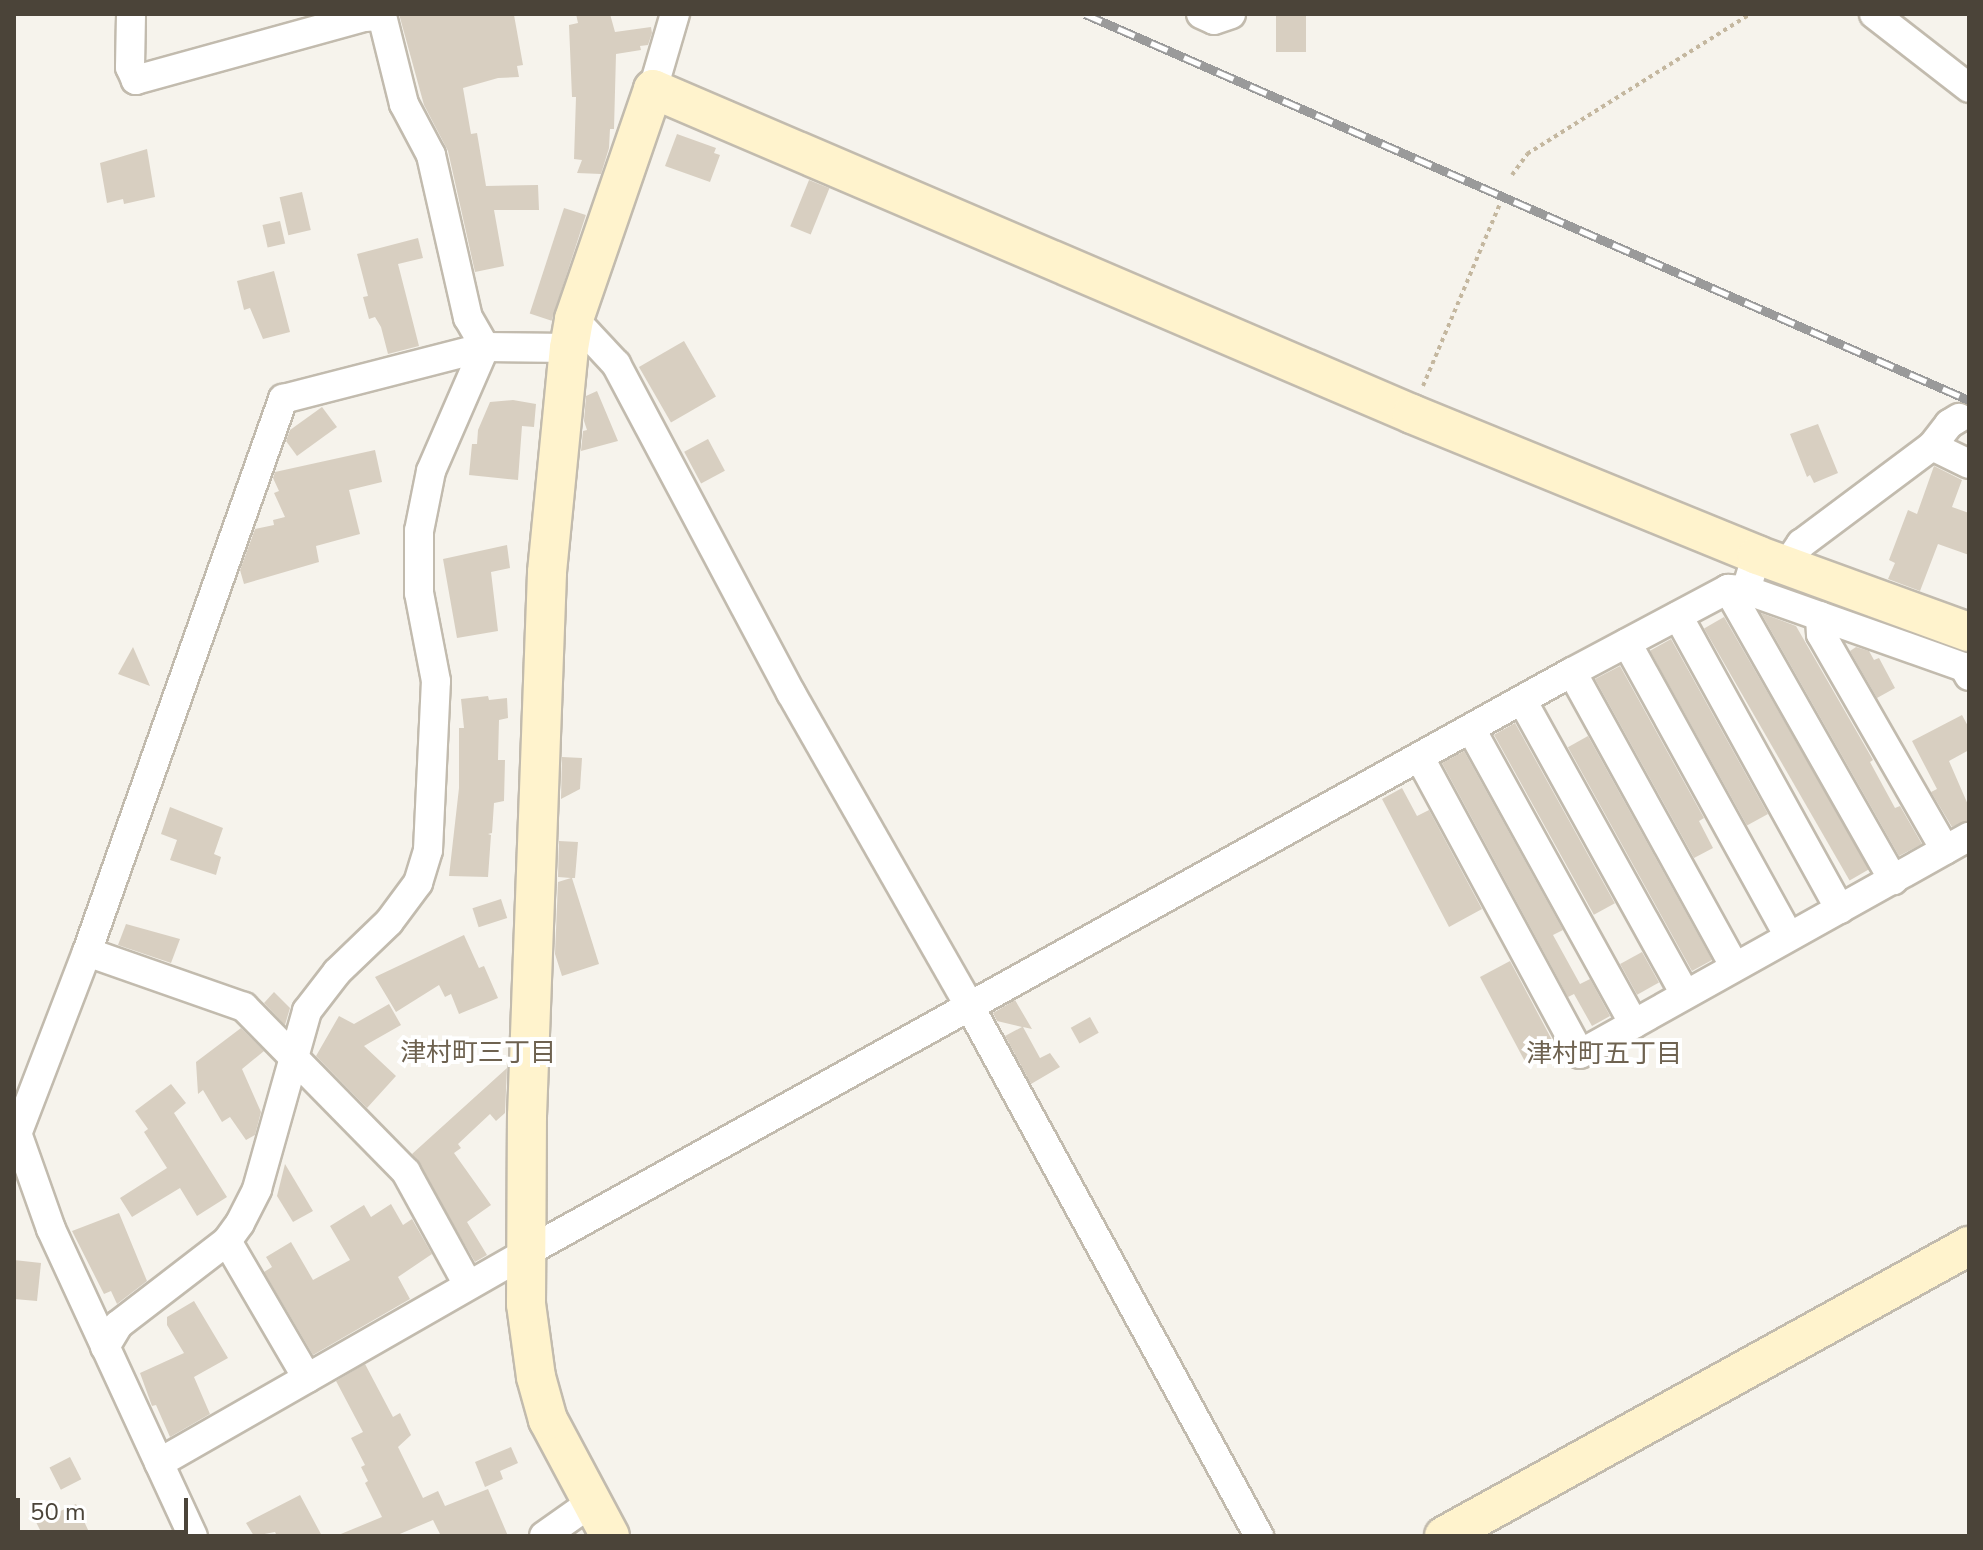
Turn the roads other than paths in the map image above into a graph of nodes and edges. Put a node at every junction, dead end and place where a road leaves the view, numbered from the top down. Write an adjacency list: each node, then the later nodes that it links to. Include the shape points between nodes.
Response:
1 (131, 14): 9 (street, via 130,67 136,80 382,16 404,104 431,155 468,318)
2 (675, 14): 7 (street)
3 (1201, 14): 4 (street, via 1214,20)
4 (1231, 14)
5 (1874, 14): 6 (street)
6 (1969, 88)
7 (653, 89): 8 (street); 13 (street, via 1412,414)
8 (571, 334): 9 (street); 30 (street, via 616,364 791,693); 36 (street, via 547,572)
9 (485, 347): 27 (street, via 283,399); 32 (street, via 431,471 419,531 419,593 436,681 428,850 418,883 389,922 337,972 307,1011)
10 (1959, 418): 11 (street)
11 (1932, 446): 12 (street); 13 (street)
12 (1969, 464)
13 (1754, 575): 14 (street); 15 (street); 16 (street); 24 (street)
14 (1678, 616): 17 (street); 25 (street)
15 (1820, 616): 19 (street, via 1964,667); 23 (street, via 1821,634)
16 (1969, 632)
17 (1627, 643): 18 (street); 26 (street)
18 (1572, 672): 20 (street); 28 (street)
19 (1969, 676)
20 (1522, 700): 21 (street); 29 (street)
21 (1471, 729): 22 (street); 31 (street)
22 (1420, 758): 30 (street); 31 (street, via 1580,1054)
23 (1957, 844): 24 (street)
24 (1893, 880): 25 (street)
25 (1840, 909): 26 (street)
26 (1789, 936): 28 (street)
27 (87, 952): 32 (street, via 244,1007); 33 (street)
28 (1734, 966): 29 (street)
29 (1685, 994): 31 (street)
30 (970, 1007): 36 (street); 45 (street)
31 (1634, 1024)
32 (293, 1056): 34 (street, via 257,1189); 37 (street, via 406,1172)
33 (16, 1137): 38 (street)
34 (227, 1241): 38 (street, via 118,1325); 39 (street)
35 (1969, 1246): 46 (street)
36 (525, 1253): 37 (street); 41 (street, via 536,1377 548,1420)
37 (468, 1285): 39 (street)
38 (105, 1347): 40 (street)
39 (307, 1378): 40 (street)
40 (159, 1463): 42 (street)
41 (592, 1502): 43 (street); 44 (street)
42 (193, 1536)
43 (544, 1536)
44 (610, 1536)
45 (1259, 1536)
46 (1444, 1536)

